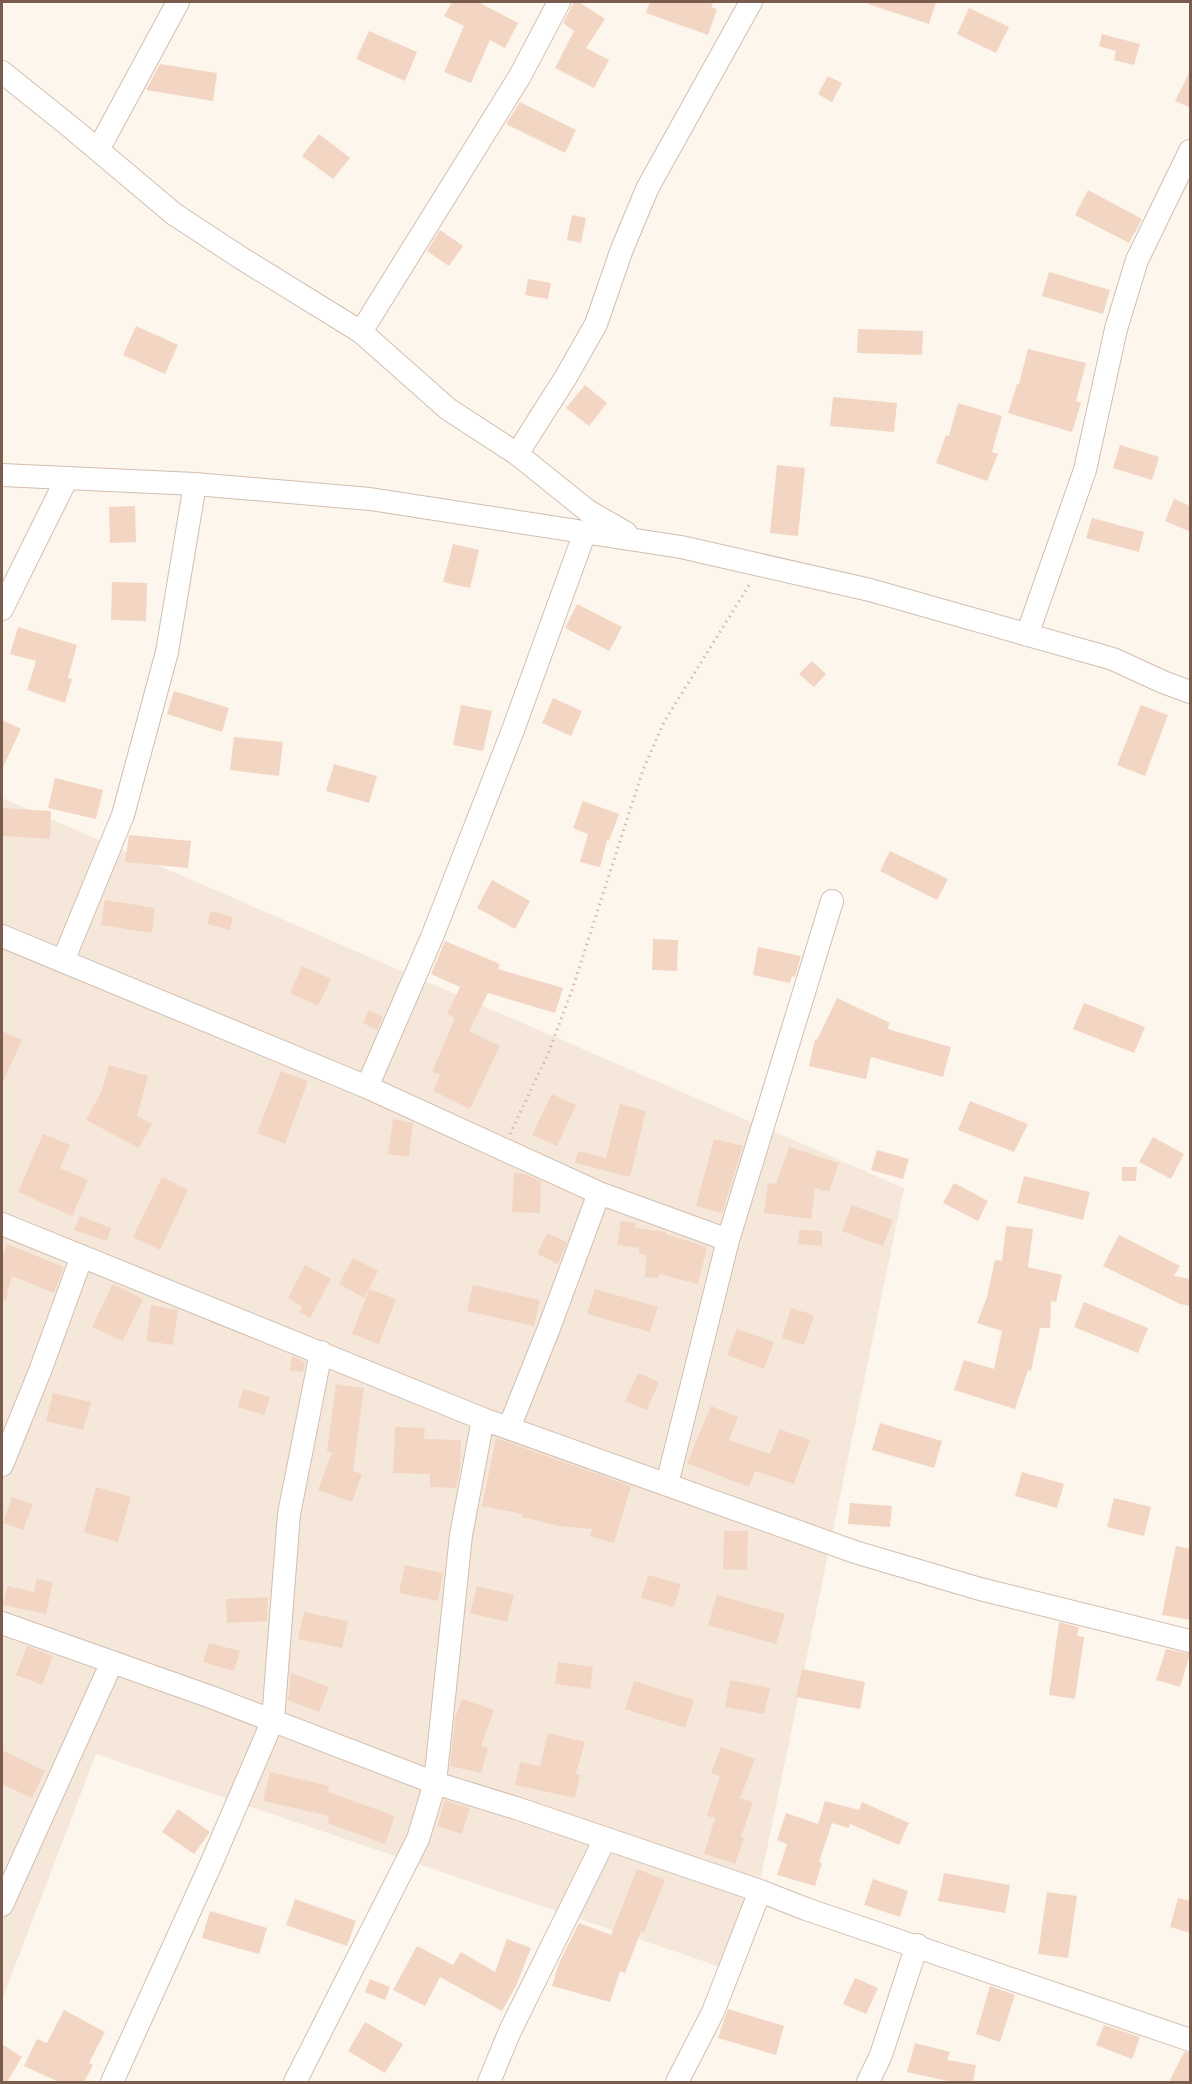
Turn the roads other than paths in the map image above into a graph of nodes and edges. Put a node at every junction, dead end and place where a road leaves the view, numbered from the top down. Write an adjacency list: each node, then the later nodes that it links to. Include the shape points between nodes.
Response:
1 (178, 2): 5 (street)
2 (559, 2): 7 (street, via 520,76)
3 (751, 2): 8 (street, via 648,187 596,324)
4 (2, 72): 5 (street)
5 (98, 150): 7 (street, via 174,214)
6 (1191, 151): 15 (street, via 1137,260 1116,329 1085,470)
7 (361, 332): 8 (street, via 448,409)
8 (517, 454): 13 (street, via 588,511)
9 (2, 475): 10 (street)
10 (68, 478): 11 (street); 14 (street)
11 (195, 484): 12 (street, via 370,499); 19 (street, via 167,652 126,804)
12 (585, 532): 13 (street); 20 (street, via 513,730)
13 (638, 540): 15 (street, via 870,590)
14 (2, 609)
15 (1027, 634): 16 (street, via 1113,659)
16 (1191, 692)
17 (832, 901): 23 (street)
18 (2, 936): 19 (street)
19 (63, 961): 20 (street)
20 (368, 1087): 21 (street)
21 (599, 1193): 23 (street); 27 (street)
22 (2, 1224): 24 (street)
23 (728, 1240): 29 (street)
24 (82, 1256): 25 (street); 28 (street)
25 (321, 1353): 26 (street); 33 (street, via 289,1514)
26 (483, 1419): 27 (street); 34 (street, via 461,1535)
27 (509, 1428): 29 (street)
28 (2, 1465)
29 (667, 1484): 31 (street, via 855,1552 980,1589)
30 (2, 1623): 32 (street)
31 (1191, 1641)
32 (112, 1662): 33 (street); 37 (street)
33 (273, 1720): 34 (street); 40 (street)
34 (435, 1783): 35 (street); 41 (street, via 418,1839)
35 (605, 1839): 36 (street); 42 (street, via 510,2031)
36 (760, 1891): 38 (street); 43 (street, via 713,2012)
37 (2, 1905)
38 (917, 1945): 39 (street); 44 (street, via 881,2055)
39 (1191, 2040)
40 (112, 2082)
41 (295, 2082)
42 (489, 2082)
43 (677, 2082)
44 (868, 2082)

